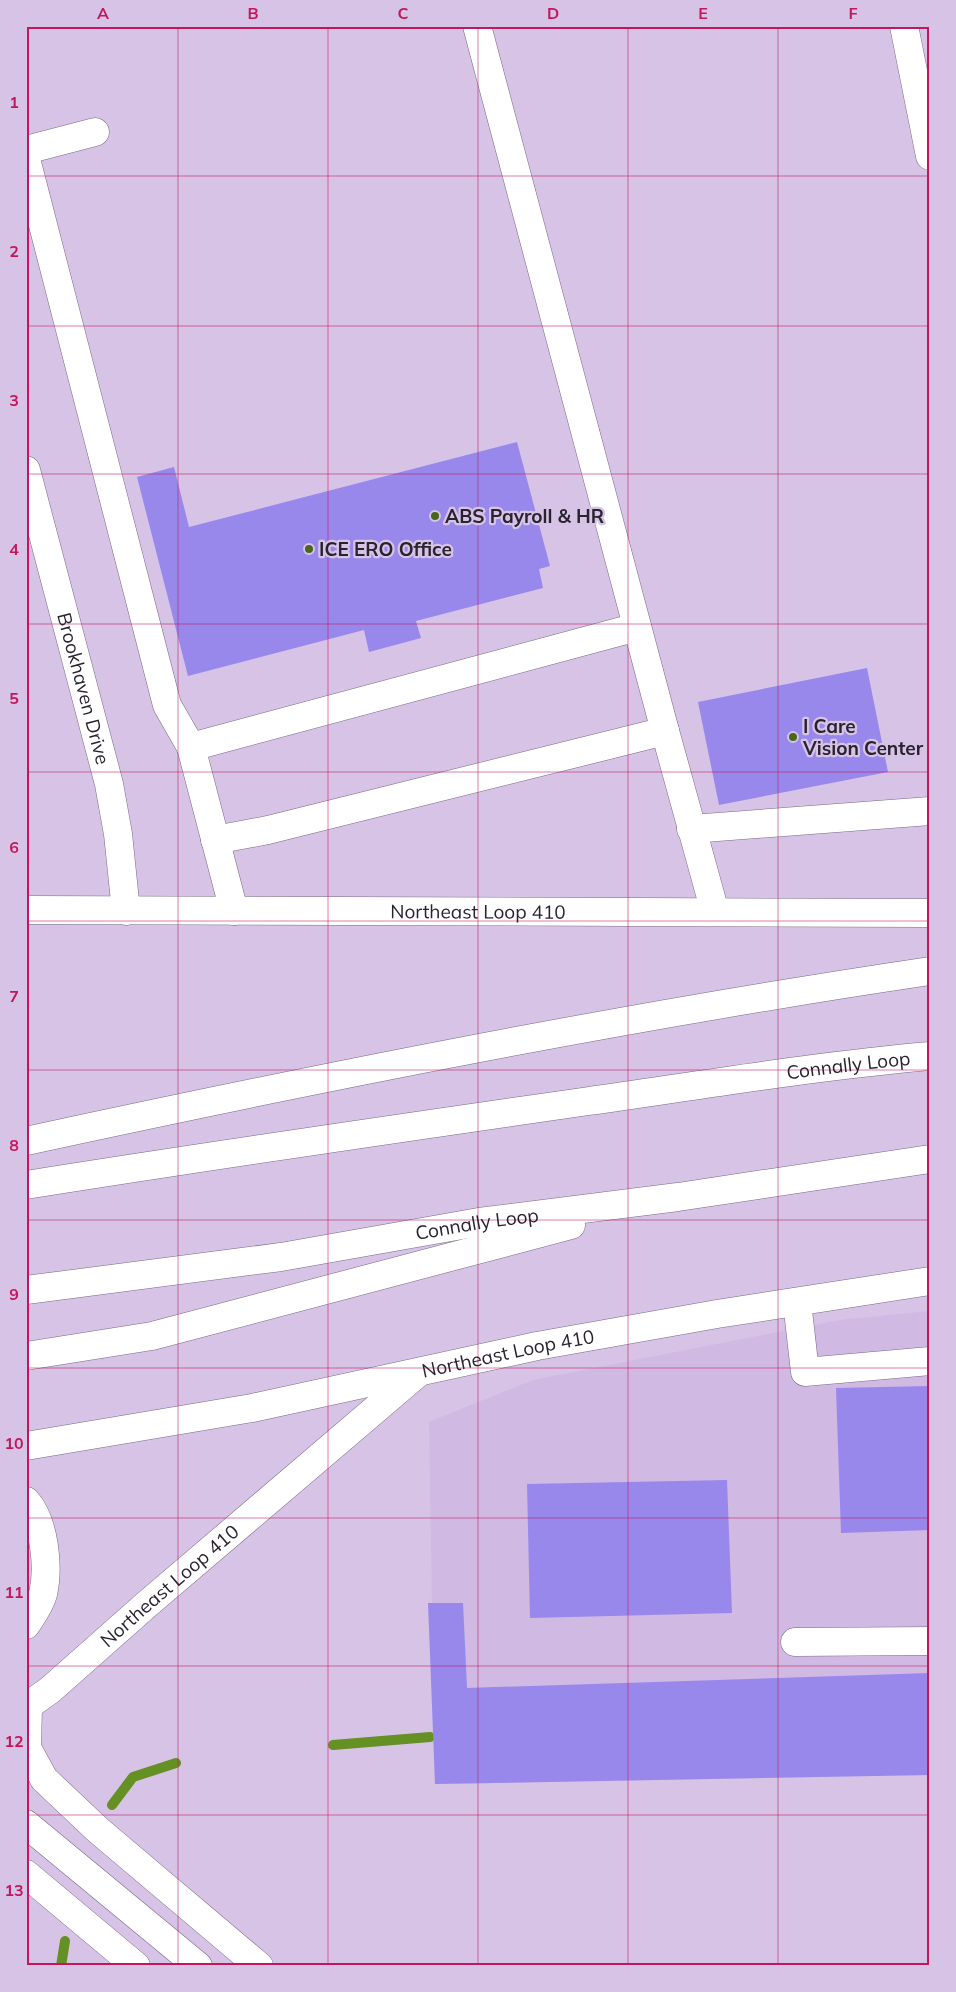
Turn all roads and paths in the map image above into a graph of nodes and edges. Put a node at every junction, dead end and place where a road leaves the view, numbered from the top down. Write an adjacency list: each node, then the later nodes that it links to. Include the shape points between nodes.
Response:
1 (478, 26): 8 (main road)
2 (904, 26): 5 (main road)
3 (95, 132): 4 (main road)
4 (26, 150)
5 (930, 156)
6 (26, 158): 10 (main road, via 168,705)
7 (26, 470): 15 (main road, Brookhaven Drive, via 109,784)
8 (637, 627): 9 (main road); 10 (main road)
9 (665, 731): 12 (main road); 13 (main road, via 268,830)
10 (191, 747): 13 (main road)
11 (930, 811): 12 (main road)
12 (691, 829): 17 (main road)
13 (215, 840): 16 (main road)
14 (26, 910): 15 (main road, Northeast Loop 410)
15 (126, 911): 16 (main road, Northeast Loop 410)
16 (234, 911): 17 (main road, Northeast Loop 410)
17 (715, 912): 18 (main road, Northeast Loop 410)
18 (930, 913)
19 (930, 971): 21 (main road, via 508,1043 262,1090)
20 (930, 1056): 23 (main road, Connally Loop, via 865,1062 244,1150)
21 (26, 1141)
22 (930, 1159): 24 (main road, Connally Loop)
23 (26, 1185)
24 (678, 1197): 26 (main road, Connally Loop, via 479,1222 281,1257); 28 (main road, via 152,1336)
25 (930, 1281): 27 (main road, Northeast Loop 410)
26 (26, 1290)
27 (797, 1302): 29 (main road, via 805,1372); 30 (main road, Northeast Loop 410, via 537,1346)
28 (26, 1356)
29 (930, 1361)
30 (422, 1371): 31 (main road, via 252,1408); 36 (main road, Northeast Loop 410)
31 (26, 1446)
32 (26, 1501): 33 (main road, via 41,1531 47,1563 43,1596)
33 (26, 1625)
34 (930, 1641): 35 (main road)
35 (795, 1642)
36 (27, 1707): 41 (main road, via 27,1748 44,1780)
37 (26, 1824): 40 (main road)
38 (26, 1874): 39 (main road)
39 (136, 1966)
40 (198, 1966)
41 (259, 1966)

